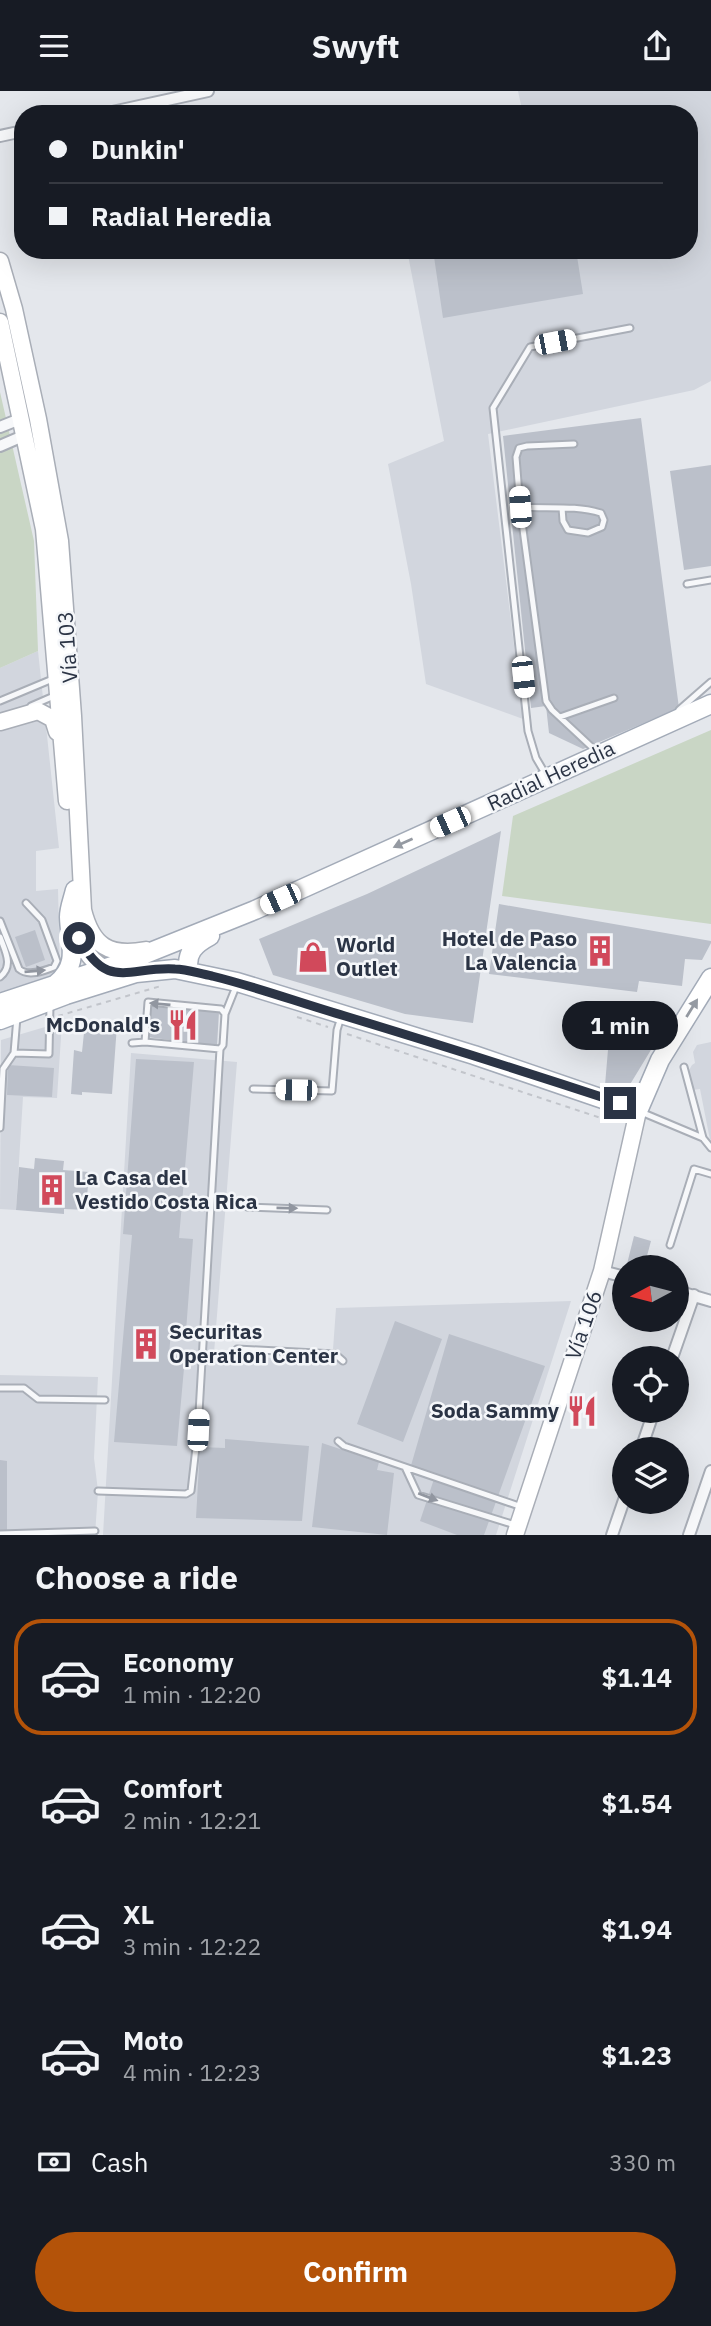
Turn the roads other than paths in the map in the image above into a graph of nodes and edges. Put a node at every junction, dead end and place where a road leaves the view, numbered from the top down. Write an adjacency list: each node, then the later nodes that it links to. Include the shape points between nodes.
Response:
1 (208, 91): 2 (street)
2 (144, 105)
3 (0, 261): 16 (main road, Vía 103, via 52,487)
4 (0, 270): 9 (main road, via 30,415)
5 (0, 322): 7 (main road, Vía 103)
6 (630, 328): 27 (lane, via 530,347 493,408 528,731)
7 (2, 345): 9 (main road, Vía 103)
8 (0, 427): 9 (street)
9 (24, 427): 11 (street); 16 (main road, via 36,438 52,524 60,636); 18 (main road, Vía 103, via 44,529)
10 (574, 444): 12 (lane, via 519,449)
11 (0, 446)
12 (520, 507): 13 (lane); 23 (lane, via 546,701)
13 (562, 508): 13 (lane, via 568,530 588,533 602,527 601,513)
14 (711, 580): 15 (lane)
15 (687, 584)
16 (68, 660): 18 (main road); 22 (main road, Vía 103)
17 (711, 682): 25 (lane)
18 (59, 686): 20 (lane); 22 (main road, via 71,700); 24 (lane); 28 (main road, Vía 103)
19 (614, 698): 23 (lane)
20 (0, 701)
21 (711, 703): 25 (main road, Radial Heredia)
22 (73, 716): 34 (main road, Vía 103, via 83,910 90,934 103,946 121,952)
23 (560, 717): 26 (lane)
24 (0, 721): 28 (main road, via 38,711 53,719)
25 (663, 724): 26 (main road, Radial Heredia)
26 (599, 754): 27 (main road, Radial Heredia)
27 (548, 778): 31 (main road, Radial Heredia, one-way to 31)
28 (68, 819): 29 (main road, Vía 103)
29 (75, 890): 35 (main road, Vía 103, via 79,938); 43 (main road, via 69,915 72,961)
30 (26, 903): 32 (lane, one-way to 30, via 19,969 24,973 54,967 57,961 42,920)
31 (255, 910): 34 (main road, Radial Heredia); 36 (main road, via 198,942 188,959)
32 (0, 921)
33 (0, 937): 38 (lane, via 8,964)
34 (185, 938): 35 (main road, Radial Heredia)
35 (105, 969): 37 (main road); 43 (main road, Radial Heredia)
36 (189, 971): 37 (main road, Radial Heredia); 40 (main road, Radial Heredia)
37 (136, 973): 43 (main road, Radial Heredia)
38 (0, 977)
39 (711, 978): 55 (main road, one-way to 39, via 660,1060)
40 (237, 982): 46 (lane); 48 (main road, Radial Heredia)
41 (33, 993): 42 (main road); 43 (main road, Radial Heredia); 44 (main road, Radial Heredia)
42 (0, 997)
43 (51, 1002): 45 (main road, Radial Heredia); 52 (lane, via 48,1055)
44 (0, 1003)
45 (17, 1014): 47 (main road, Radial Heredia); 52 (lane)
46 (225, 1014): 49 (lane, one-way to 49, via 221,1009 148,1002); 51 (lane)
47 (0, 1020)
48 (339, 1023): 54 (lane, via 332,1091); 55 (main road, Radial Heredia, via 474,1055)
49 (145, 1042): 50 (lane); 51 (lane)
50 (132, 1043)
51 (220, 1049): 77 (lane, via 191,1491)
52 (14, 1053): 56 (lane, via 3,1069)
53 (684, 1067): 57 (lane)
54 (253, 1089)
55 (638, 1111): 57 (lane); 64 (main road, Vía 106)
56 (0, 1128)
57 (703, 1138): 58 (lane); 59 (lane)
58 (711, 1142)
59 (711, 1148)
60 (711, 1174): 63 (lane, via 694,1169)
61 (247, 1207): 62 (lane, one-way to 62)
62 (327, 1210)
63 (670, 1245)
64 (602, 1271): 65 (street); 78 (main road, Vía 106)
65 (612, 1274)
66 (690, 1294): 67 (street)
67 (694, 1295): 68 (street); 69 (street)
68 (711, 1301)
69 (676, 1346)
70 (237, 1349): 71 (lane, via 335,1354)
71 (343, 1361)
72 (0, 1388): 73 (lane, via 24,1388 38,1399)
73 (105, 1400)
74 (338, 1441): 75 (lane)
75 (405, 1467): 78 (lane); 80 (lane, one-way to 80, via 418,1495)
76 (711, 1471): 84 (street)
77 (98, 1491)
78 (525, 1508): 80 (main road, Vía 106)
79 (619, 1514): 83 (street)
80 (517, 1530)
81 (95, 1531): 82 (lane)
82 (0, 1534)
83 (612, 1535)
84 (688, 1535)

